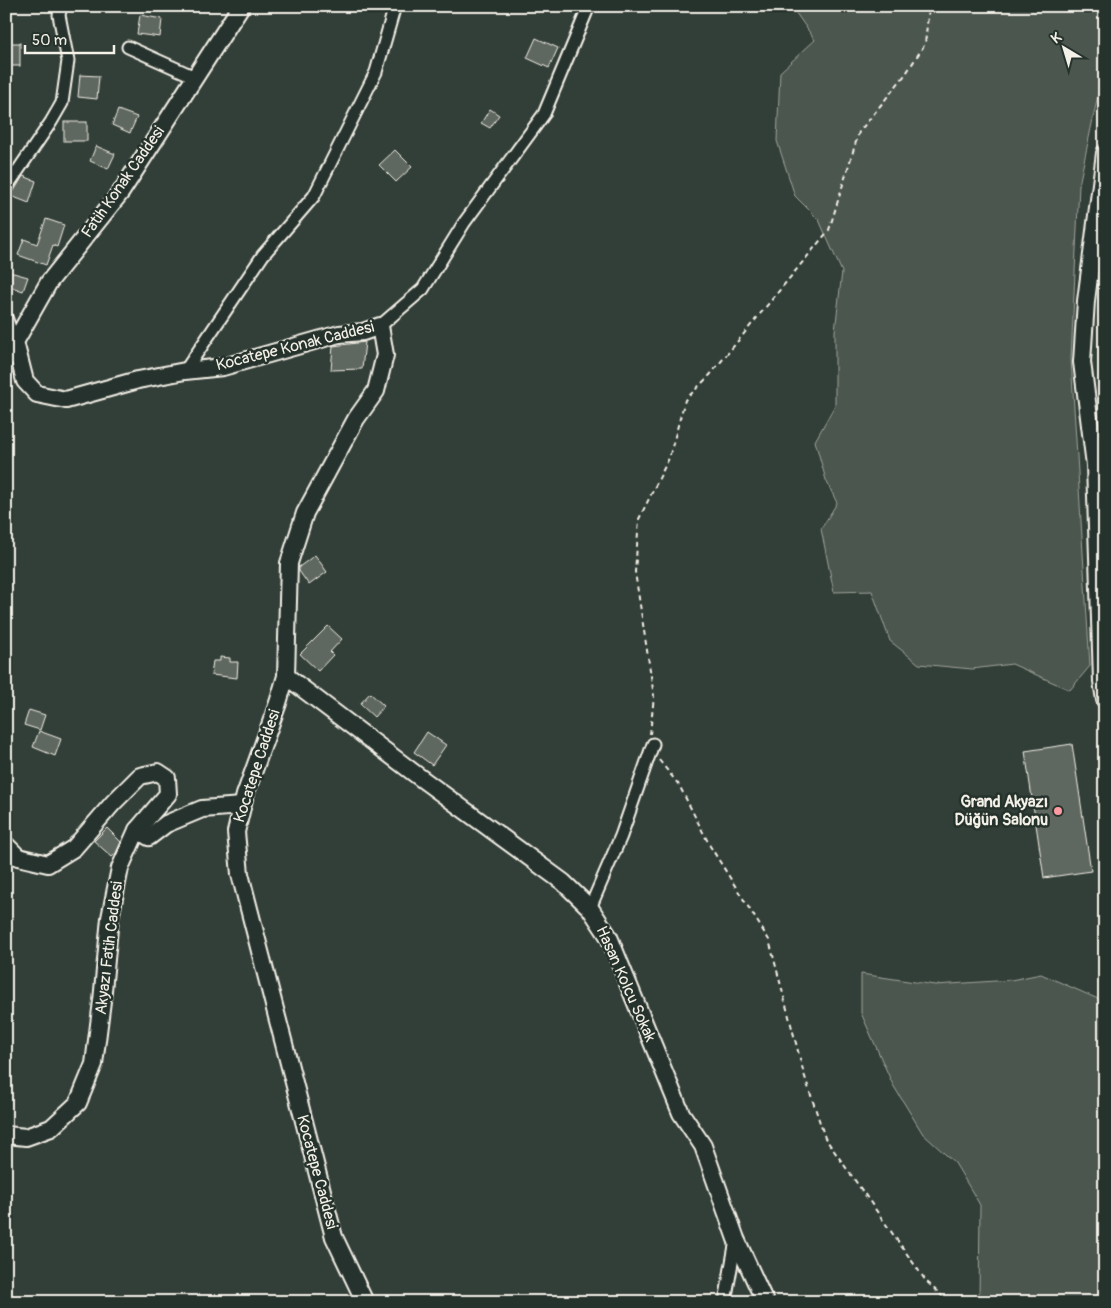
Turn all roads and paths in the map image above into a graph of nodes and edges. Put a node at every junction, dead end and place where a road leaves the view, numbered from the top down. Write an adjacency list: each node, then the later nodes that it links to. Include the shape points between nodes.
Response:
1 (61, 6): 9 (street, via 68,61 62,103)
2 (241, 6): 7 (main road, Fatih Konak Caddesi)
3 (395, 6): 14 (street, via 376,72 314,196 264,255)
4 (589, 6): 11 (street, Kocatepe Konak Caddesi, via 544,114 464,223 423,289)
5 (929, 6): 17 (path, via 925,44 905,75 859,132 829,230 710,376 685,400 669,458 639,519 635,572 654,696 650,733)
6 (128, 47): 7 (street)
7 (195, 77): 12 (main road, Fatih Konak Caddesi, via 121,192 49,282)
8 (1105, 153): 16 (main road, via 1086,301 1082,362 1095,465)
9 (6, 188)
10 (6, 317): 12 (street)
11 (380, 326): 14 (main road, Kocatepe Konak Caddesi, via 363,332 339,334 222,367); 15 (main road, Kocatepe Caddesi, via 385,356 376,391 356,419 305,513 289,563)
12 (15, 342): 13 (main road, Fatih Konak Caddesi); 14 (main road, Kocatepe Konak Caddesi, via 25,382 37,394 66,400)
13 (6, 358)
14 (185, 371)
15 (286, 676): 18 (main road, Kocatepe Caddesi); 21 (main road, Hasan Kolcu Sokak, via 563,882)
16 (1105, 700)
17 (653, 744): 21 (street, via 621,836); 27 (path, via 659,759 679,785 710,846 769,940 804,1074 825,1138 926,1281)
18 (242, 806): 19 (main road, via 202,808 166,824 149,837); 24 (main road, Kocatepe Caddesi, via 236,832 240,874 334,1237)
19 (137, 830): 20 (main road, Akyazı Fatih Caddesi, via 168,794 167,778 158,772 140,776 74,848 48,864 18,857); 22 (main road, Akyazı Fatih Caddesi, via 120,868 110,918 94,1064 78,1102 51,1128 26,1137)
20 (6, 845)
21 (590, 908): 23 (main road, Hasan Kolcu Sokak, via 609,937 682,1113 703,1146)
22 (6, 1135)
23 (736, 1239): 25 (street); 26 (main road, Hasan Kolcu Sokak)
24 (365, 1302)
25 (725, 1302)
26 (765, 1302)
27 (948, 1302)

